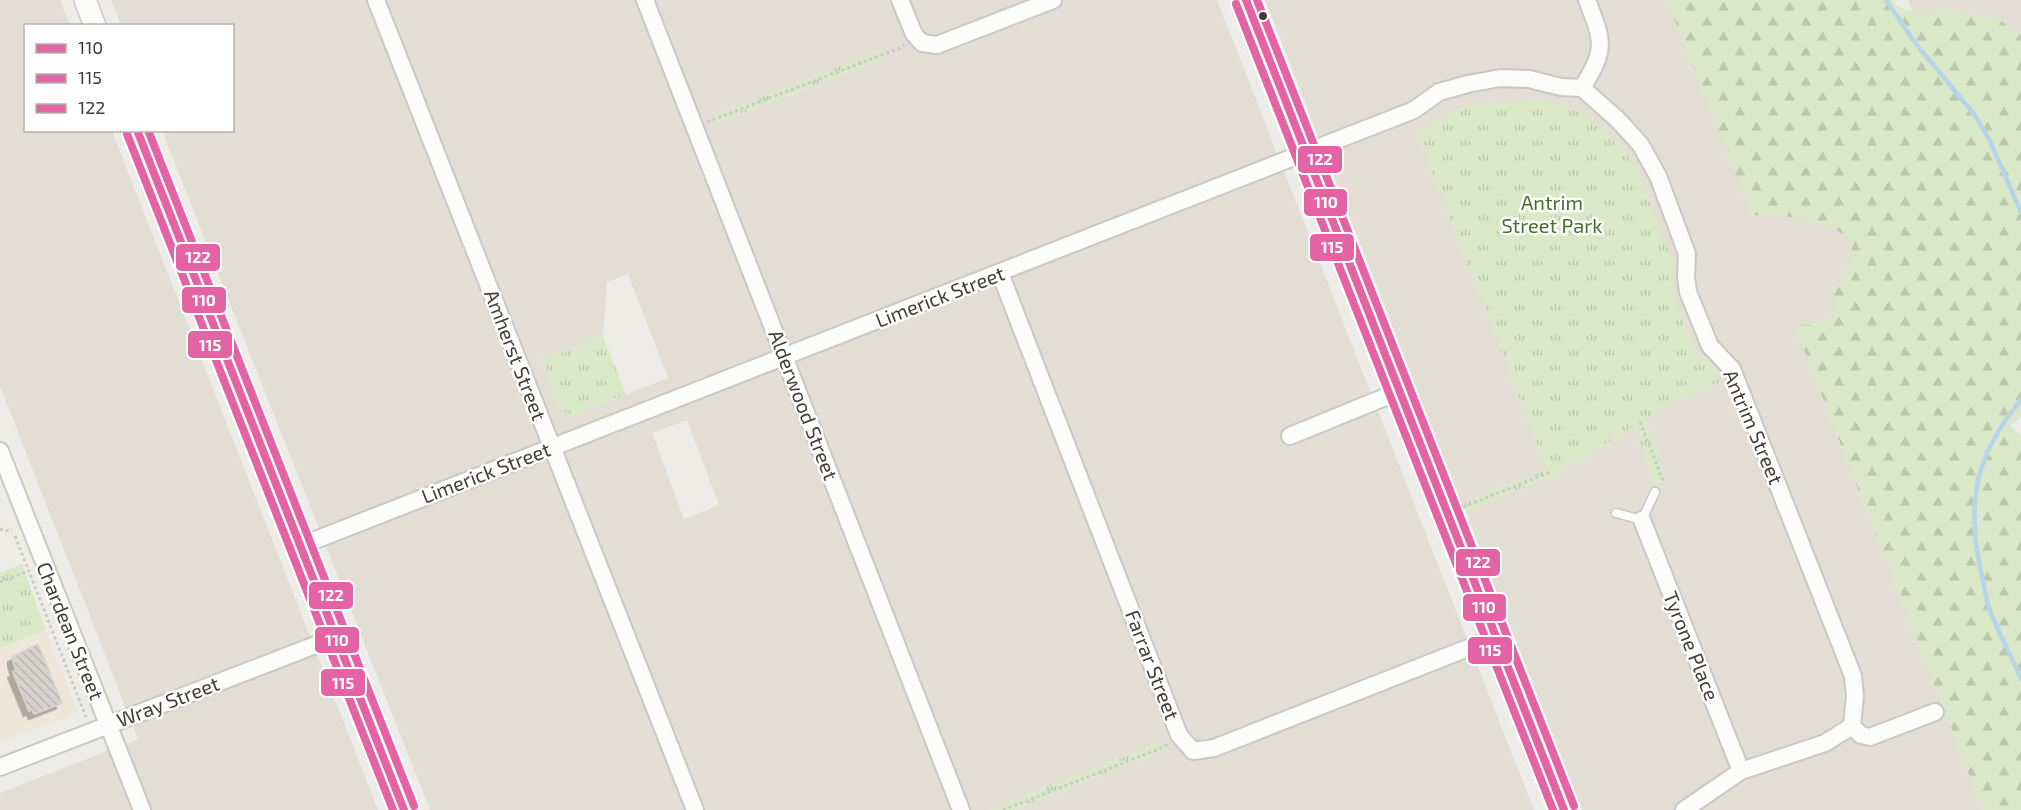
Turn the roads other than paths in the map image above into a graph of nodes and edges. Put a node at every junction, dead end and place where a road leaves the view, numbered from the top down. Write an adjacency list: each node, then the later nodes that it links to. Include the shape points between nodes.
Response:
1 (85, 0): 8 (street)
2 (376, 0): 16 (street, Amherst Street)
3 (645, 0): 13 (street, Alderwood Street)
4 (900, 0): 5 (street, via 914,34 922,43 936,45)
5 (1053, 0)
6 (1246, 0): 11 (street)
7 (1587, 0): 9 (street, via 1600,34 1600,50 1597,65)
8 (94, 24)
9 (1582, 88): 11 (street, Limerick Street, via 1529,79 1500,78 1468,84 1439,93 1414,110); 26 (street, Antrim Street, via 1640,144 1658,176 1687,254 1688,292 1710,346 1732,369 1853,676)
10 (138, 132): 21 (street)
11 (1306, 152): 12 (street, Limerick Street); 14 (street)
12 (1000, 273): 13 (street, Limerick Street); 23 (street, Farrar Street, via 1179,735 1193,751 1214,748)
13 (784, 357): 16 (street, Limerick Street); 32 (street, Alderwood Street)
14 (1400, 392): 15 (street); 23 (street)
15 (1290, 436)
16 (551, 447): 21 (street, Limerick Street); 31 (street, Amherst Street)
17 (0, 451): 25 (street, Chardean Street)
18 (1655, 492): 20 (lane)
19 (1616, 513): 20 (lane)
20 (1642, 520): 28 (street, Tyrone Place)
21 (300, 546): 22 (street)
22 (336, 637): 25 (street, Wray Street); 30 (street)
23 (1496, 637): 33 (street)
24 (1935, 712): 26 (street, via 1870,736 1861,735)
25 (109, 725): 27 (street, Wray Street); 29 (street, Chardean Street)
26 (1852, 726): 28 (street, via 1825,743)
27 (0, 767)
28 (1741, 771): 34 (street)
29 (142, 810)
30 (404, 810)
31 (695, 810)
32 (961, 810)
33 (1564, 810)
34 (1684, 810)

